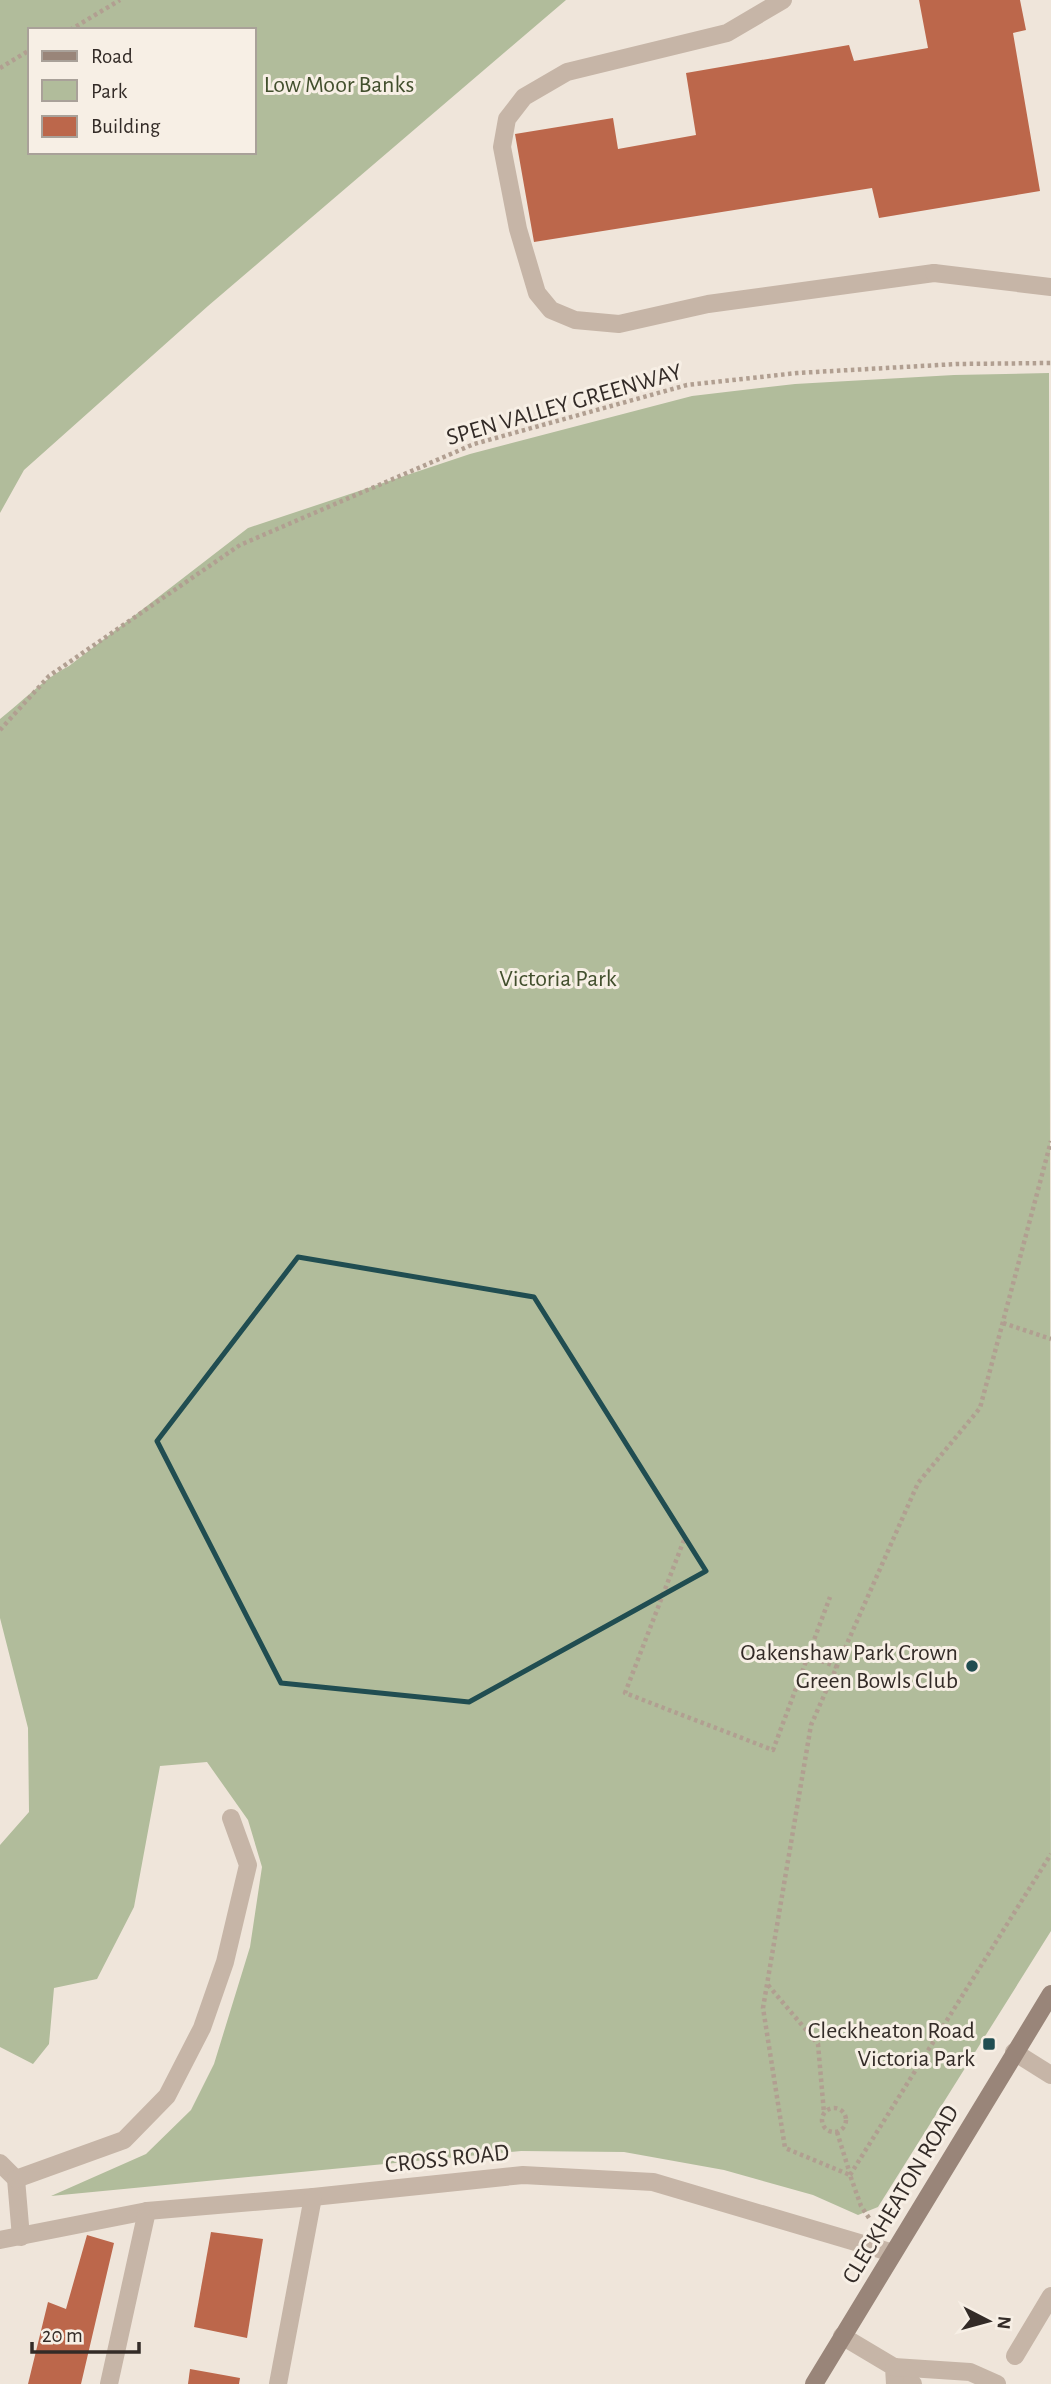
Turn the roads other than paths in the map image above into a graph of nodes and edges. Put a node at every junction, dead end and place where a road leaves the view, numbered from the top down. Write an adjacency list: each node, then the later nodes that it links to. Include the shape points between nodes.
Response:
1 (783, 0): 2 (street, via 727,33 568,72 524,97 507,118 502,147 518,229 537,293 551,310 575,320 620,324 708,304 934,273)
2 (1051, 286)
3 (231, 1818): 8 (street, via 248,1865 207,2015 167,2096 124,2140)
4 (1051, 1994): 5 (street, CLECKHEATON ROAD)
5 (1014, 2052): 6 (street); 13 (street, CLECKHEATON ROAD)
6 (1051, 2076)
7 (0, 2163): 8 (street)
8 (16, 2179): 11 (street)
9 (313, 2197): 10 (street, CROSS ROAD); 13 (street, CROSS ROAD, via 523,2175 653,2182); 19 (street)
10 (148, 2211): 11 (street, CROSS ROAD); 18 (street)
11 (21, 2237): 12 (street, CROSS ROAD)
12 (0, 2240)
13 (893, 2253): 15 (street, CLECKHEATON ROAD)
14 (1051, 2296): 16 (street)
15 (842, 2336): 17 (street); 20 (street, CLECKHEATON ROAD)
16 (1015, 2356)
17 (894, 2375): 21 (street); 22 (street, via 970,2372)
18 (109, 2384)
19 (278, 2384)
20 (814, 2384)
21 (913, 2384)
22 (997, 2384)

